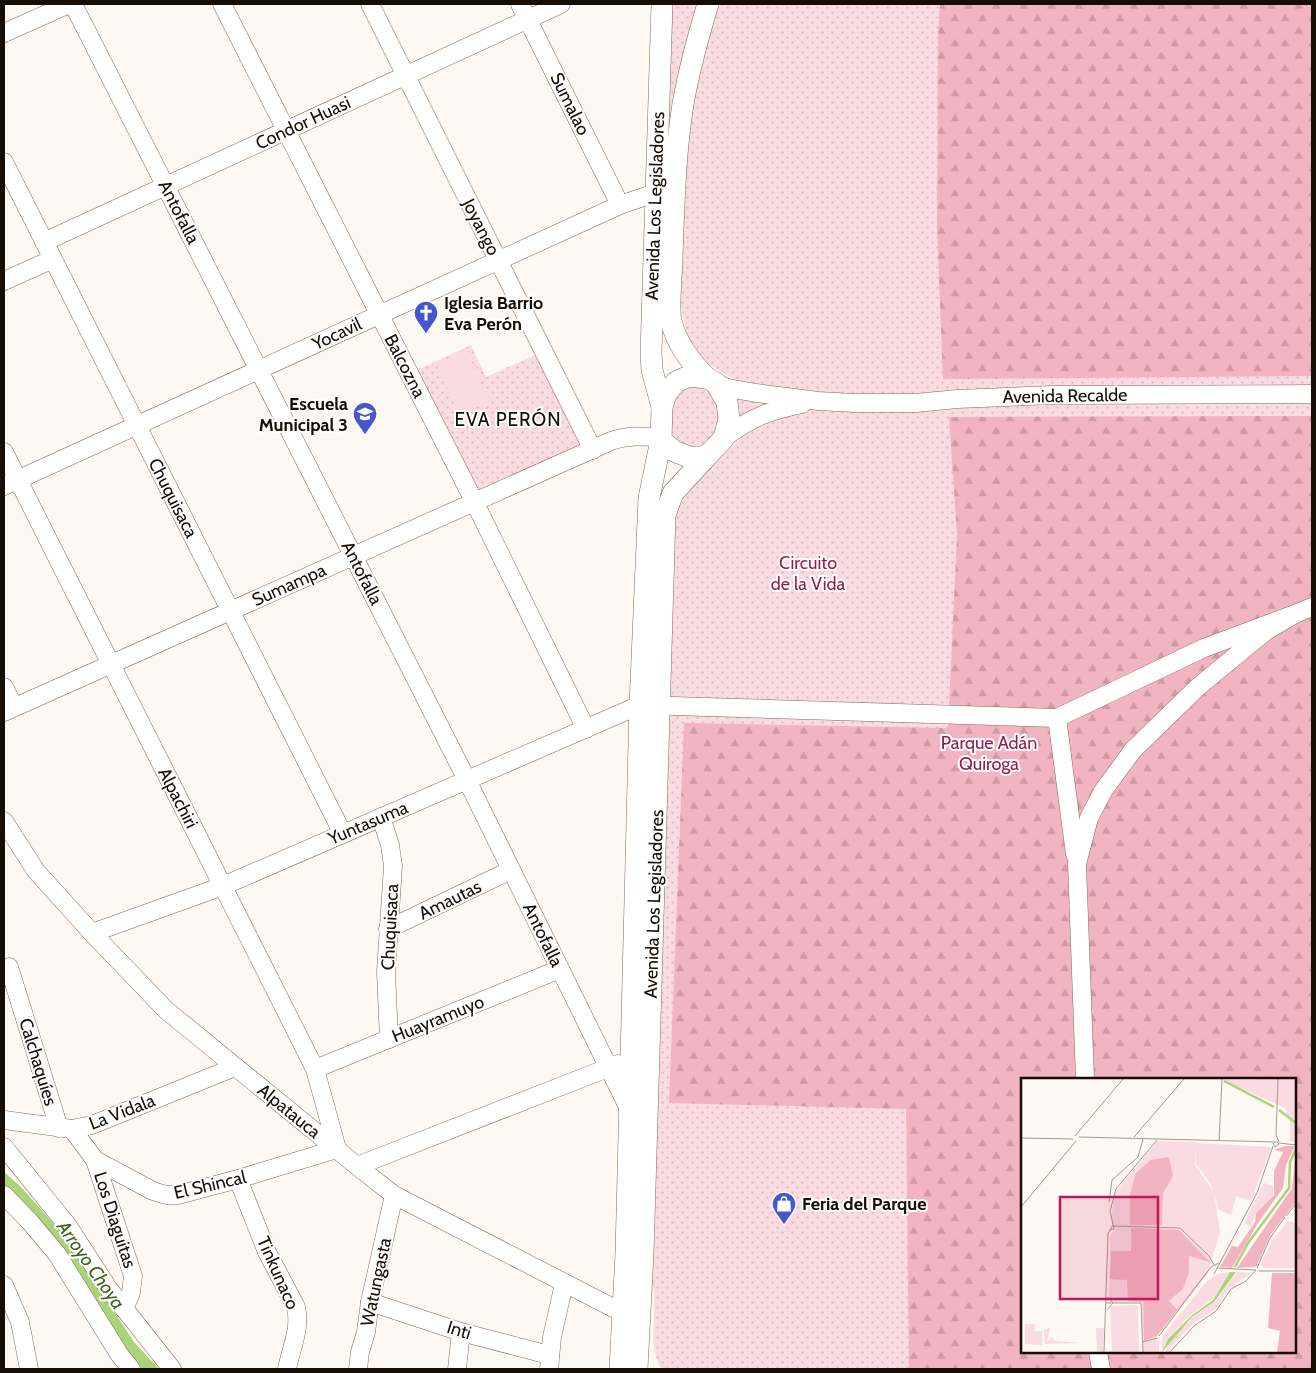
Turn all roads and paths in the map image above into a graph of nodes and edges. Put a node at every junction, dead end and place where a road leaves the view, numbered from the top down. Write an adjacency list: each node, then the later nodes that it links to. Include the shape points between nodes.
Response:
1 (68, 4): 9 (street)
2 (73, 4): 13 (street, Antofalla)
3 (222, 4): 11 (street, Balcozna)
4 (370, 4): 10 (street, Joyango)
5 (561, 4): 8 (street, Condor Huasi)
6 (662, 4): 14 (main road, Avenida Los Legisladores)
7 (708, 4): 14 (main road, Avenida Los Legisladores, via 694,51)
8 (524, 12): 10 (street, Condor Huasi); 15 (street, Sumalao)
9 (4, 33)
10 (406, 76): 11 (street, Condor Huasi); 18 (street, Joyango)
11 (286, 131): 13 (street, Condor Huasi); 20 (street, Balcozna)
12 (4, 162): 16 (street, Chuquisaca)
13 (166, 186): 16 (street, Condor Huasi); 21 (street, Antofalla)
14 (665, 193): 15 (street, Yocavil); 22 (main road, Avenida Los Legisladores, via 670,318 677,340 689,358); 25 (main road, Avenida Los Legisladores, via 650,353)
15 (620, 205): 18 (street, Yocavil)
16 (44, 242): 17 (street, Chuquisaca)
17 (52, 259): 19 (street); 26 (street, Chuquisaca)
18 (498, 260): 20 (street, Yocavil); 29 (street, Joyango)
19 (4, 281)
20 (379, 315): 21 (street, Yocavil); 33 (street, Balcozna)
21 (259, 370): 26 (street, Yocavil); 34 (street, Antofalla)
22 (711, 380): 24 (street, Avenida Recalde, via 740,391); 25 (main road, via 689,376 676,382 666,394); 27 (main road, via 723,392 729,409)
23 (1312, 394): 24 (street, Avenida Recalde, via 1051,396 894,404)
24 (818, 401): 27 (street, Avenida Recalde, via 760,415)
25 (662, 407): 28 (main road)
26 (137, 426): 32 (street, Yocavil); 36 (street, Chuquisaca)
27 (724, 438): 31 (main road)
28 (661, 439): 29 (street, Sumampa, via 623,437); 31 (main road, via 674,451 689,457); 40 (main road, Avenida Los Legisladores, via 649,498)
29 (593, 450): 33 (street, Sumampa)
30 (4, 452): 32 (street, Alpachiri)
31 (709, 454): 40 (main road, Avenida Los Legisladores, via 673,493 665,515)
32 (11, 483): 38 (street, Alpachiri)
33 (475, 503): 34 (street, Sumampa); 43 (street, Balcozna)
34 (353, 557): 36 (street, Sumampa); 44 (street, Antofalla)
35 (1312, 607): 37 (street)
36 (231, 611): 38 (street, Sumampa); 47 (street, Chuquisaca)
37 (1295, 614): 42 (street, via 1204,648); 48 (street, via 1266,632 1199,686 1133,750 1103,790 1089,818)
38 (111, 664): 41 (street, Sumampa); 50 (street, Alpachiri)
39 (4, 687): 41 (street)
40 (650, 706): 42 (street); 43 (street, Yuntasuma); 56 (main road, Avenida Los Legisladores); 64 (main road, Avenida Los Legisladores)
41 (9, 710)
42 (1057, 718): 48 (street)
43 (586, 729): 44 (street, Yuntasuma)
44 (467, 780): 45 (street, Yuntasuma); 49 (street, Antofalla)
45 (381, 818): 47 (street, Yuntasuma); 51 (street, Chuquisaca, via 393,866)
46 (4, 821): 52 (street, Alpatauca, via 36,871)
47 (343, 834): 50 (street, Yuntasuma)
48 (1077, 864): 60 (street)
49 (511, 870): 51 (street, Amautas); 54 (street, Antofalla)
50 (223, 886): 52 (street, Yuntasuma); 59 (street, Alpachiri)
51 (388, 929): 55 (street, Chuquisaca)
52 (92, 933): 57 (street, Alpatauca, via 166,1010)
53 (9, 967): 63 (street, Calchaquíes)
54 (560, 969): 55 (street, Huayramuyo); 58 (street, Antofalla)
55 (389, 1038): 59 (street, Huayramuyo)
56 (630, 1060): 58 (street); 61 (main road, Avenida Los Legisladores)
57 (235, 1067): 63 (street, La Vidala, via 92,1125); 66 (street, Alpatauca)
58 (608, 1067): 61 (street, Antofalla); 68 (street)
59 (315, 1069): 66 (street, Alpachiri)
60 (1085, 1078)
61 (629, 1110): 64 (street, Antofalla); 76 (main road, Avenida Los Legisladores)
62 (4, 1120): 63 (street, La Vidala)
63 (65, 1129): 67 (street, El Shincal)
64 (646, 1145): 76 (main road, Avenida Los Legisladores)
65 (4, 1146): 75 (street, via 68,1226)
66 (337, 1149): 68 (street, Alpatauca); 69 (street, El Shincal)
67 (95, 1160): 69 (street, El Shincal, via 166,1195 178,1195); 75 (street, Los Diaguitas, via 133,1276 131,1293)
68 (358, 1166): 71 (street, Alpatauca)
69 (238, 1179): 84 (street, Tinkunaco, via 267,1252 296,1307 297,1332)
70 (4, 1195): 82 (street, via 57,1254)
71 (394, 1195): 72 (street, Alpatauca); 74 (street, Watungasta)
72 (564, 1284): 76 (street, Alpatauca); 80 (street)
73 (4, 1285): 81 (street, via 20,1322)
74 (370, 1302): 77 (street, Inti); 85 (street, Watungasta)
75 (124, 1309): 83 (street)
76 (631, 1314): 78 (main road, Avenida Los Legisladores); 87 (main road, Avenida Los Legisladores)
77 (461, 1332): 80 (street, Inti); 86 (street)
78 (638, 1344): 88 (main road, Avenida Los Legisladores); 89 (main road)
79 (1098, 1353): 90 (street)
80 (549, 1362)
81 (30, 1369)
82 (131, 1369)
83 (172, 1369)
84 (287, 1369)
85 (358, 1369)
86 (457, 1369)
87 (620, 1369)
88 (637, 1369)
89 (654, 1369)
90 (1101, 1369)

